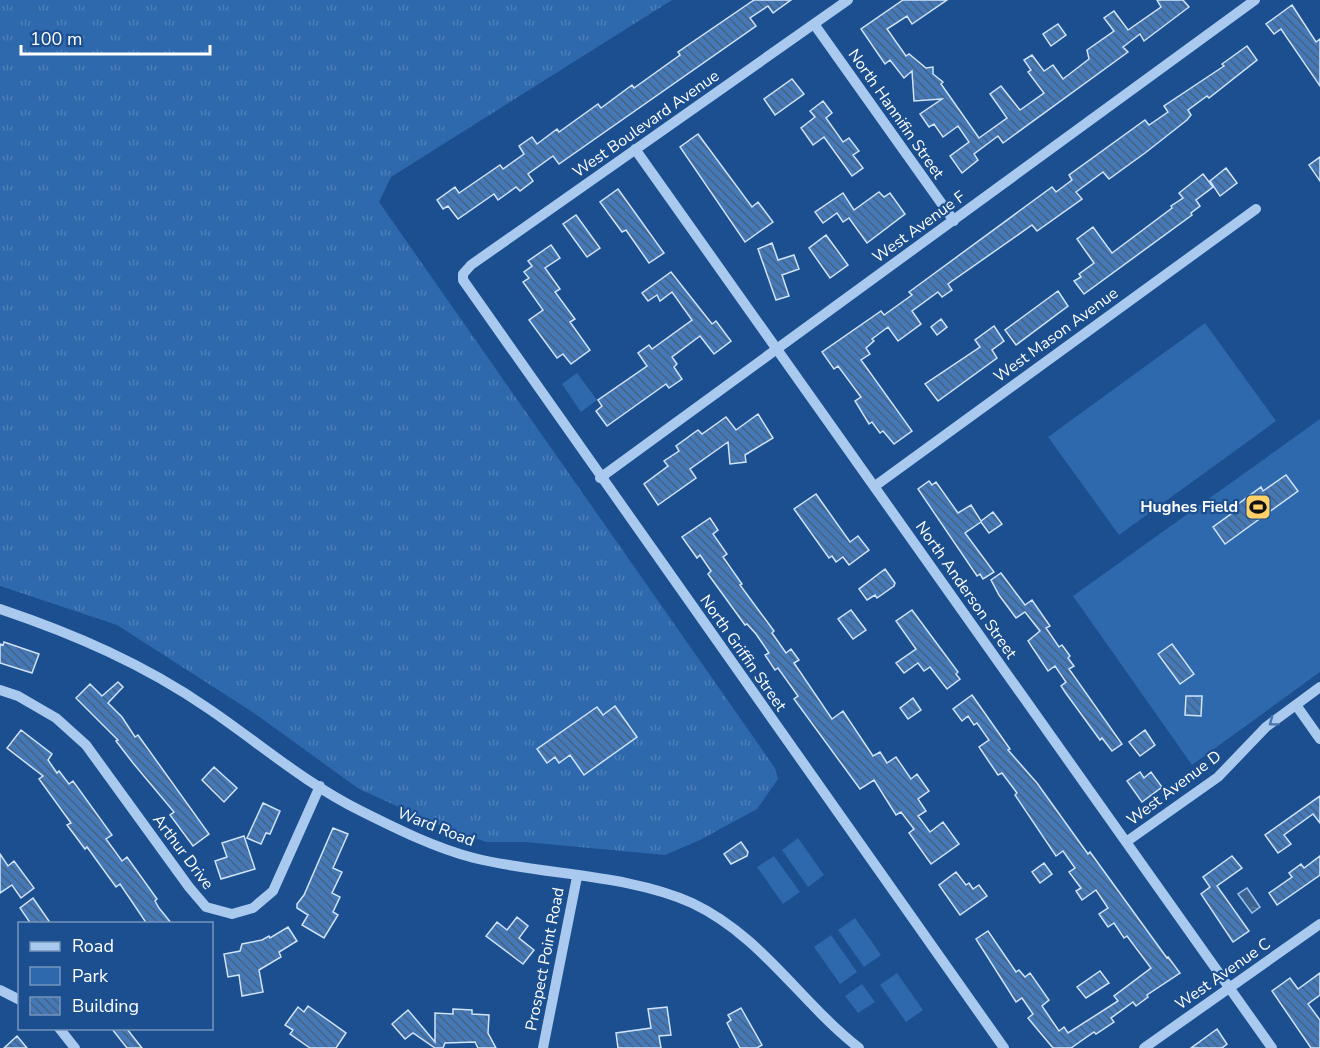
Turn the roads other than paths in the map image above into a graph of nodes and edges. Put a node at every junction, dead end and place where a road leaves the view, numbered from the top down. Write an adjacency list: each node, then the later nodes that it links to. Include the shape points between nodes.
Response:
1 (848, 0): 3 (street, West Boulevard Avenue)
2 (1255, 0): 6 (street, West Avenue F)
3 (814, 24): 4 (street, West Boulevard Avenue); 6 (street, North Hannifin Street)
4 (635, 149): 7 (street, West Boulevard Avenue); 8 (street, North Anderson Street)
5 (1256, 210): 10 (street, West Mason Avenue)
6 (954, 221): 8 (street, West Avenue F)
7 (462, 274): 9 (street, North Griffin Street, via 466,287)
8 (777, 348): 9 (street, West Avenue F); 10 (street, North Anderson Street)
9 (600, 478): 27 (street, North Griffin Street)
10 (875, 486): 17 (street, North Anderson Street)
11 (0, 609): 16 (street, Ward Road, via 120,655 207,707)
12 (1320, 687): 14 (street, West Avenue D)
13 (0, 690): 16 (street, Arthur Drive, via 56,718 86,745 206,907 232,914 253,908 273,891)
14 (1296, 705): 15 (street); 17 (street, West Avenue D, one-way to 17, via 1259,733 1218,777)
15 (1320, 739)
16 (320, 786): 18 (street, Ward Road, via 410,835 473,858)
17 (1126, 842): 20 (street, North Anderson Street)
18 (577, 877): 25 (street, Prospect Point Road); 26 (street, Ward Road, via 656,891 691,903 719,919 752,941)
19 (1320, 924): 20 (street, West Avenue C)
20 (1228, 988): 28 (street, West Avenue C); 29 (street, North Anderson Street)
21 (0, 990): 22 (street)
22 (18, 999)
23 (60, 1030): 24 (street)
24 (75, 1048)
25 (543, 1048)
26 (859, 1048)
27 (1004, 1048)
28 (1144, 1048)
29 (1272, 1048)

